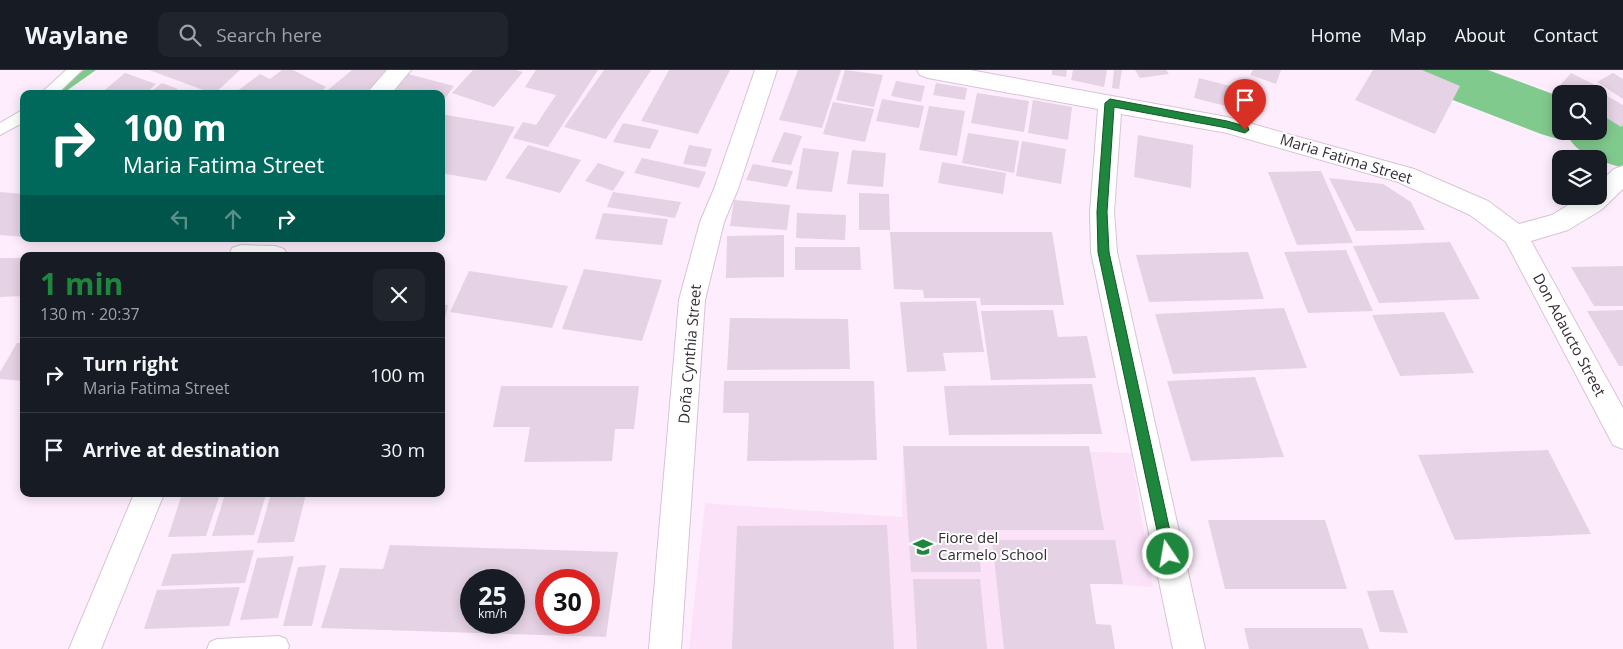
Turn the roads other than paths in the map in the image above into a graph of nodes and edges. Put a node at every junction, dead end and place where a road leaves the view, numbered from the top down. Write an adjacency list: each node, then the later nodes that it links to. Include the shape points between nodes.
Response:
1 (75, 70): 5 (lane)
2 (400, 70): 6 (street)
3 (766, 70): 17 (street, Doña Cynthia Street, via 712,222 692,300)
4 (928, 70): 7 (street, Maria Fatima Street)
5 (52, 90)
6 (380, 90)
7 (1110, 103): 11 (street, Maria Fatima Street, via 1227,125 1406,175 1478,208); 18 (street, via 1102,212 1104,252)
8 (20, 117): 9 (lane)
9 (0, 130)
10 (1623, 174): 11 (street, via 1592,203 1559,223)
11 (1516, 235): 12 (street, Don Adaucto Street)
12 (1623, 436)
13 (148, 497): 15 (street)
14 (279, 646): 16 (lane)
15 (85, 649)
16 (217, 649)
17 (665, 649)
18 (1189, 649)

